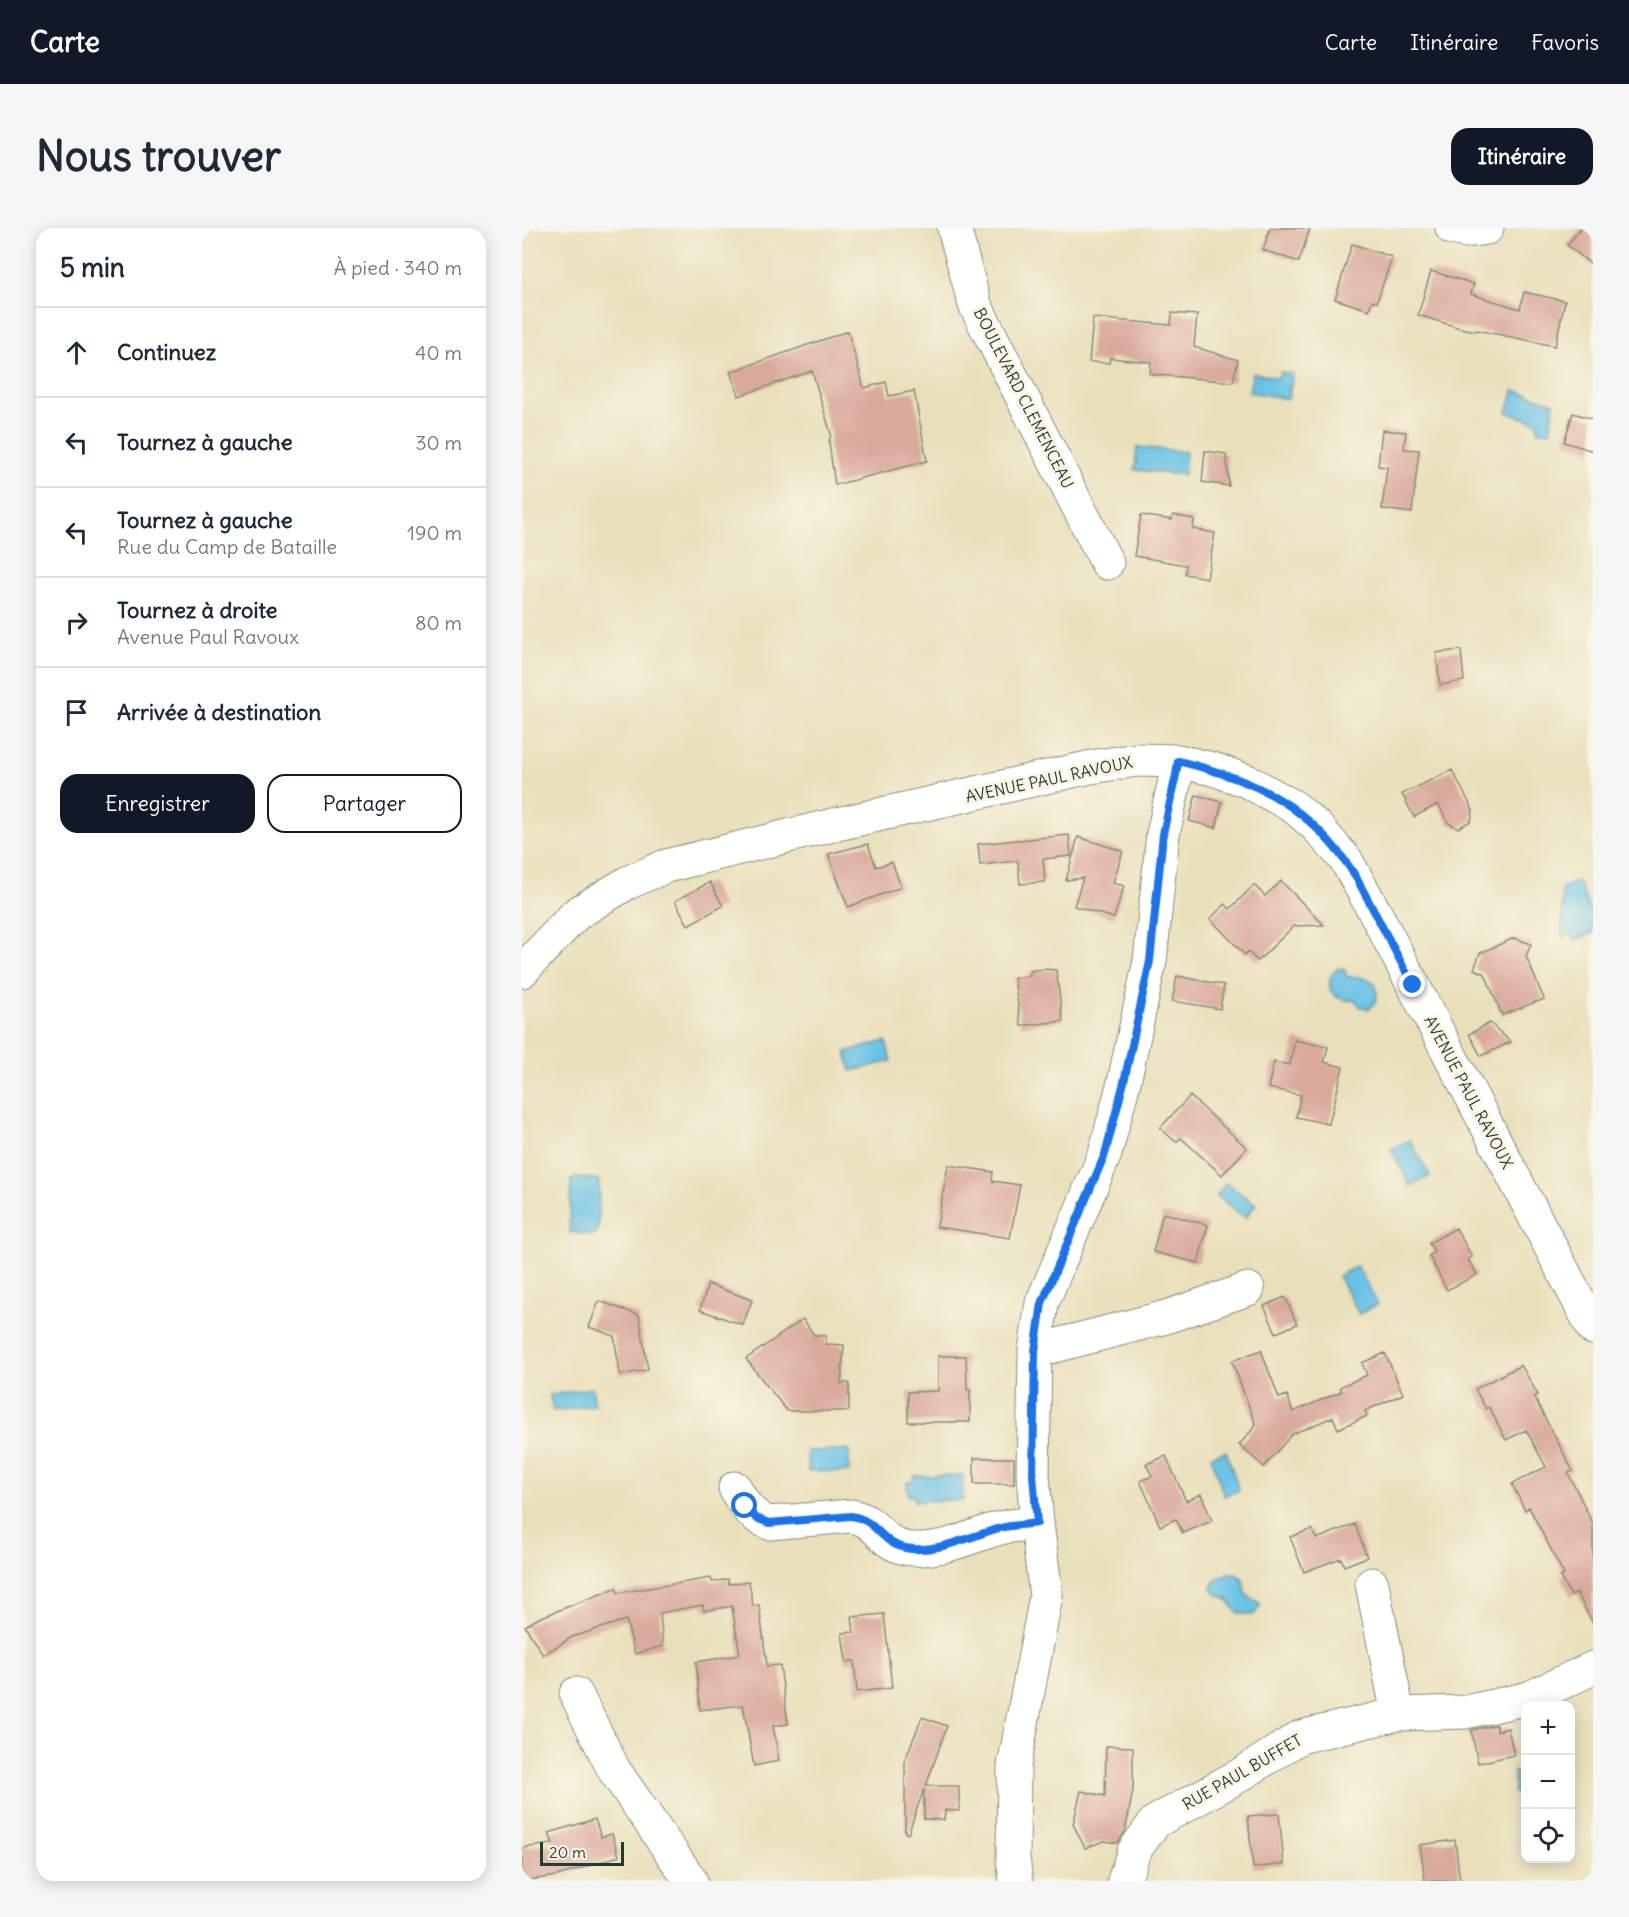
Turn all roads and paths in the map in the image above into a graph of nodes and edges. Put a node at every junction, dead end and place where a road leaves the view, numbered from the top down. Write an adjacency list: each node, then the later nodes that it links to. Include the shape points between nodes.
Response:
1 (954, 228): 4 (street, BOULEVARD CLEMENCEAU, via 975,305)
2 (1452, 228): 3 (street)
3 (1487, 228)
4 (1107, 563)
5 (1178, 761): 6 (street, AVENUE PAUL RAVOUX, via 1137,760 1091,767 666,866 627,883 576,914); 8 (street, AVENUE PAUL RAVOUX, via 1247,781 1294,807 1346,860); 9 (street, via 1163,834 1150,961 1124,1082 1105,1154 1042,1303)
6 (522, 971)
7 (1248, 1289): 9 (street, via 1166,1317)
8 (1593, 1328)
9 (1035, 1351): 11 (street, via 1033,1475)
10 (735, 1488): 11 (street, via 756,1518 769,1523 864,1518 886,1540 905,1548 947,1545 1003,1528)
11 (1037, 1523): 17 (street, via 1046,1596 1014,1766)
12 (1372, 1584): 15 (street)
13 (1593, 1668): 15 (street, RUE PAUL BUFFET, via 1529,1698 1466,1712)
14 (576, 1694): 16 (street, via 614,1770)
15 (1398, 1714): 18 (street, RUE PAUL BUFFET, via 1300,1737 1155,1822 1134,1851)
16 (692, 1881)
17 (1016, 1881)
18 (1124, 1881)

